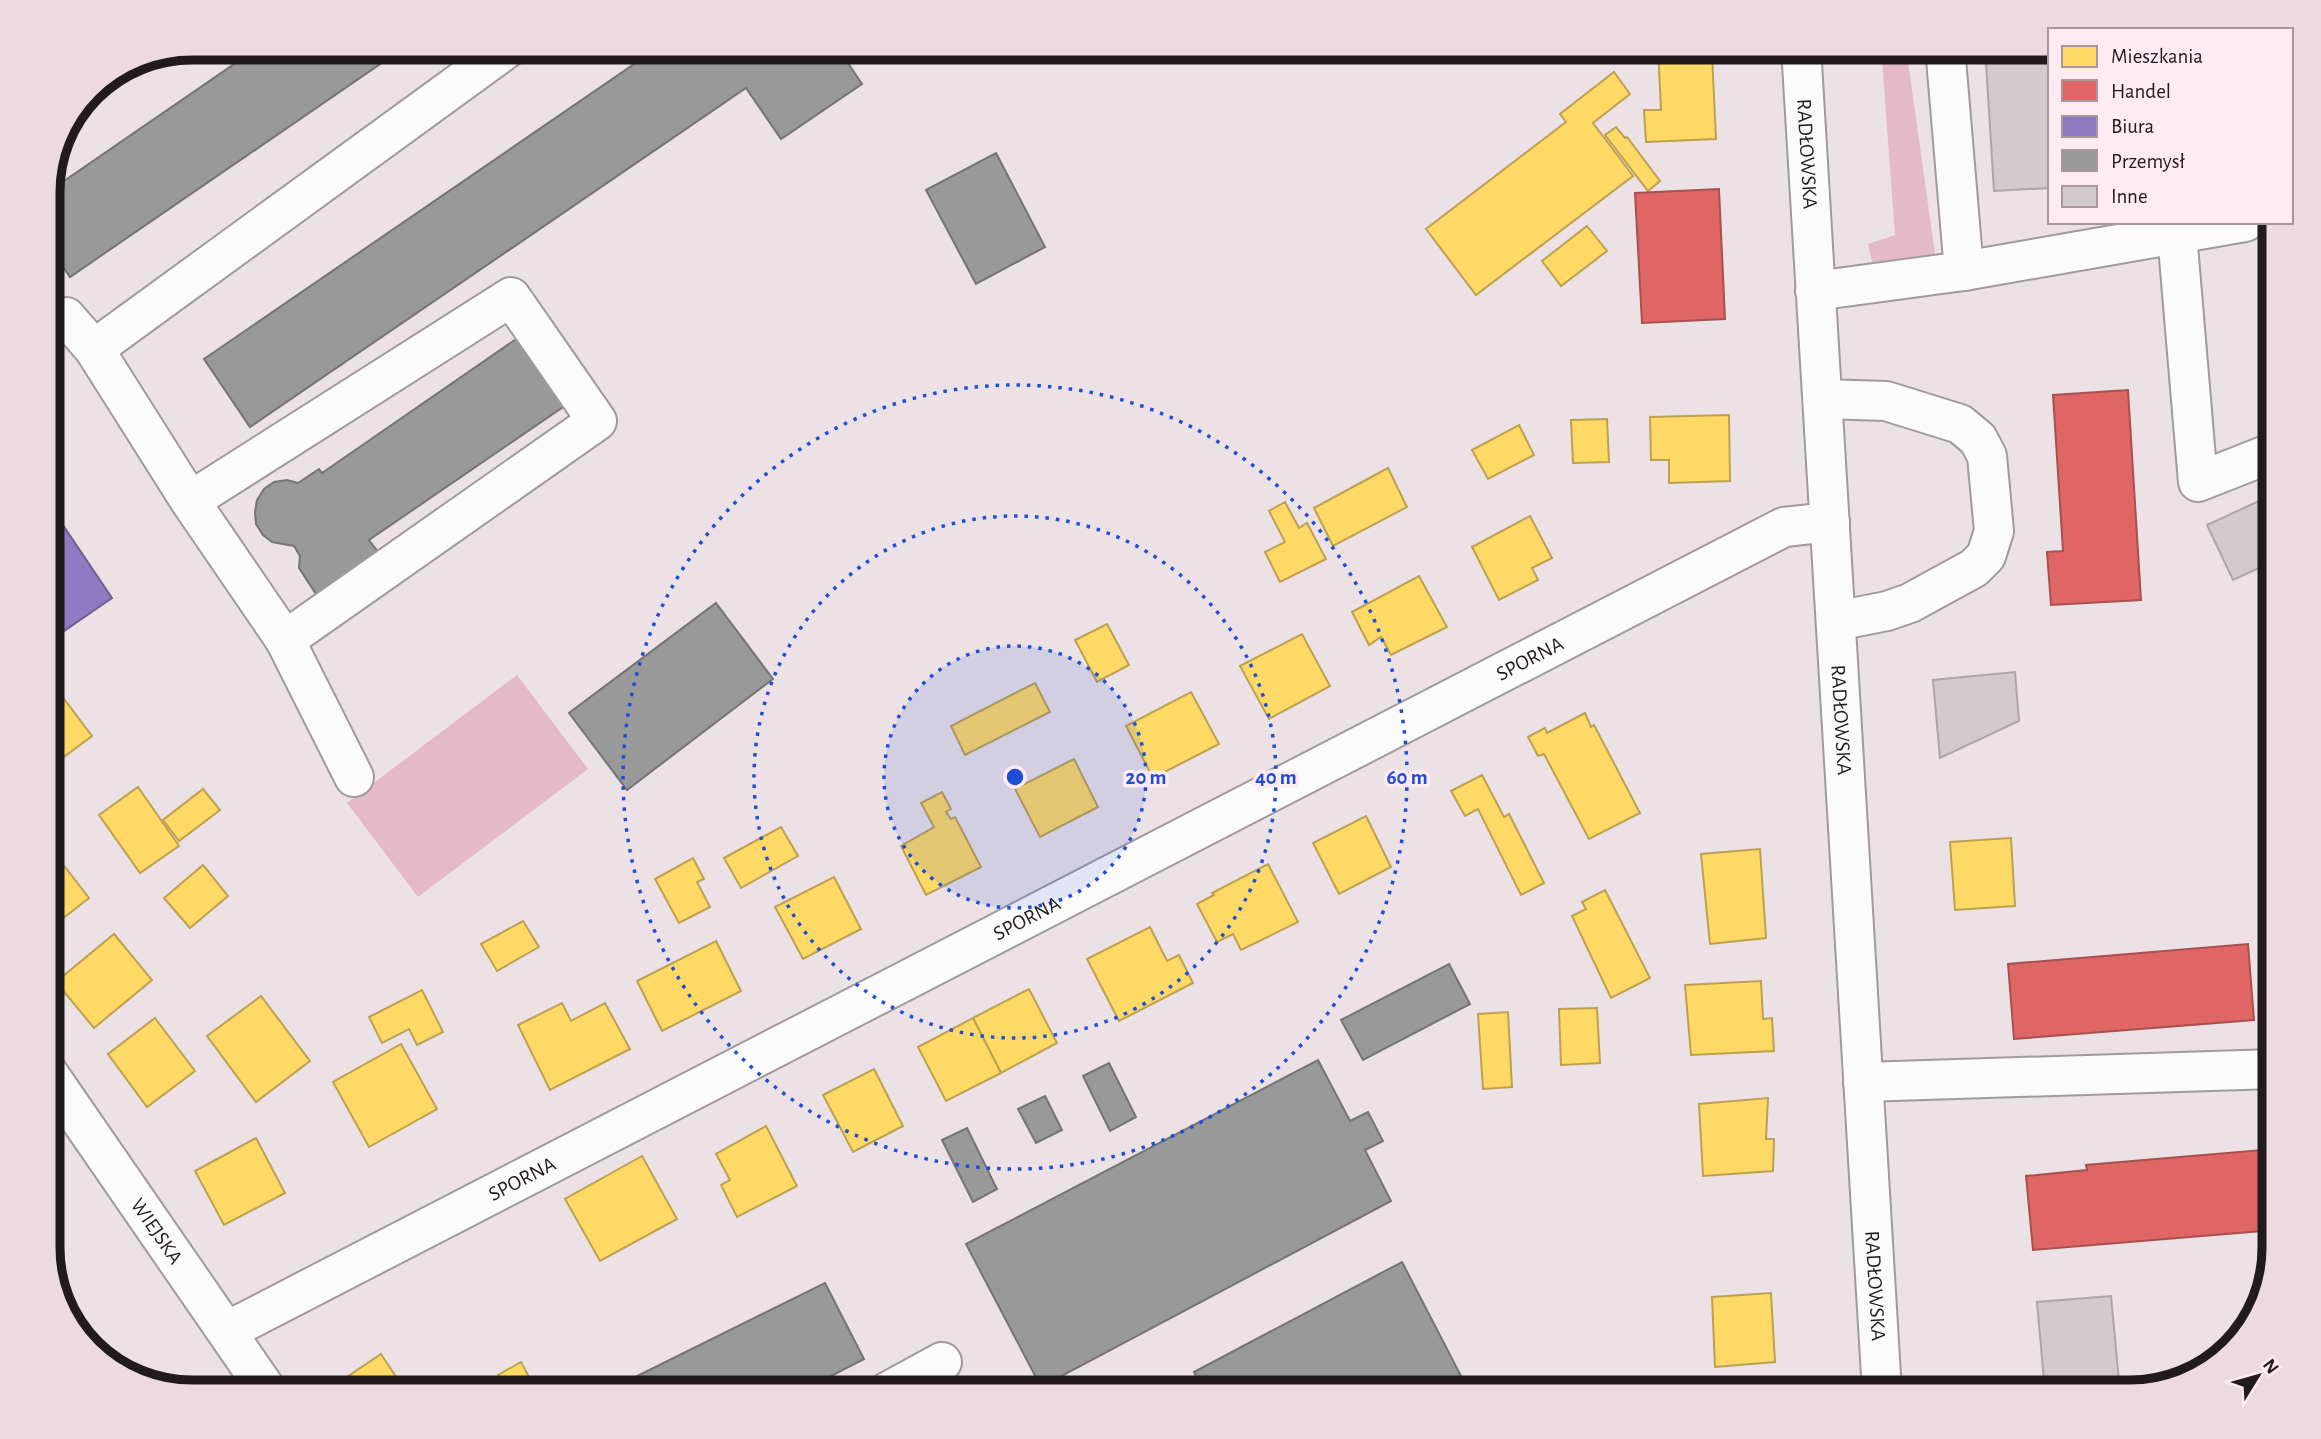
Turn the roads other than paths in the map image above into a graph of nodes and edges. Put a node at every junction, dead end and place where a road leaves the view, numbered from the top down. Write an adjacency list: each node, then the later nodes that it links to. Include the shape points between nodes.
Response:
1 (491, 60): 9 (street)
2 (1802, 60): 7 (street, RADŁOWSKA)
3 (1946, 60): 6 (street)
4 (2234, 224): 5 (street)
5 (2177, 234): 6 (street); 11 (street, via 2198,482)
6 (1964, 271): 7 (street)
7 (1815, 291): 10 (street, RADŁOWSKA)
8 (60, 321): 9 (street, via 66,317)
9 (94, 349): 12 (street)
10 (1823, 399): 13 (street, RADŁOWSKA); 14 (street, via 1886,401 1960,424 1978,439 1987,456 1994,531 1986,556 1974,568 1910,603)
11 (2261, 457)
12 (190, 501): 15 (street); 15 (street, via 511,298 597,421)
13 (1830, 522): 14 (street, RADŁOWSKA); 20 (street, SPORNA, via 1784,527)
14 (1836, 621): 18 (street, RADŁOWSKA)
15 (285, 640): 16 (street)
16 (354, 777)
17 (2262, 1069): 18 (street)
18 (1863, 1082): 24 (street, RADŁOWSKA)
19 (60, 1090): 20 (street, WIEJSKA)
20 (226, 1331): 22 (street, WIEJSKA)
21 (942, 1362): 23 (street)
22 (260, 1380)
23 (909, 1380)
24 (1881, 1380)

